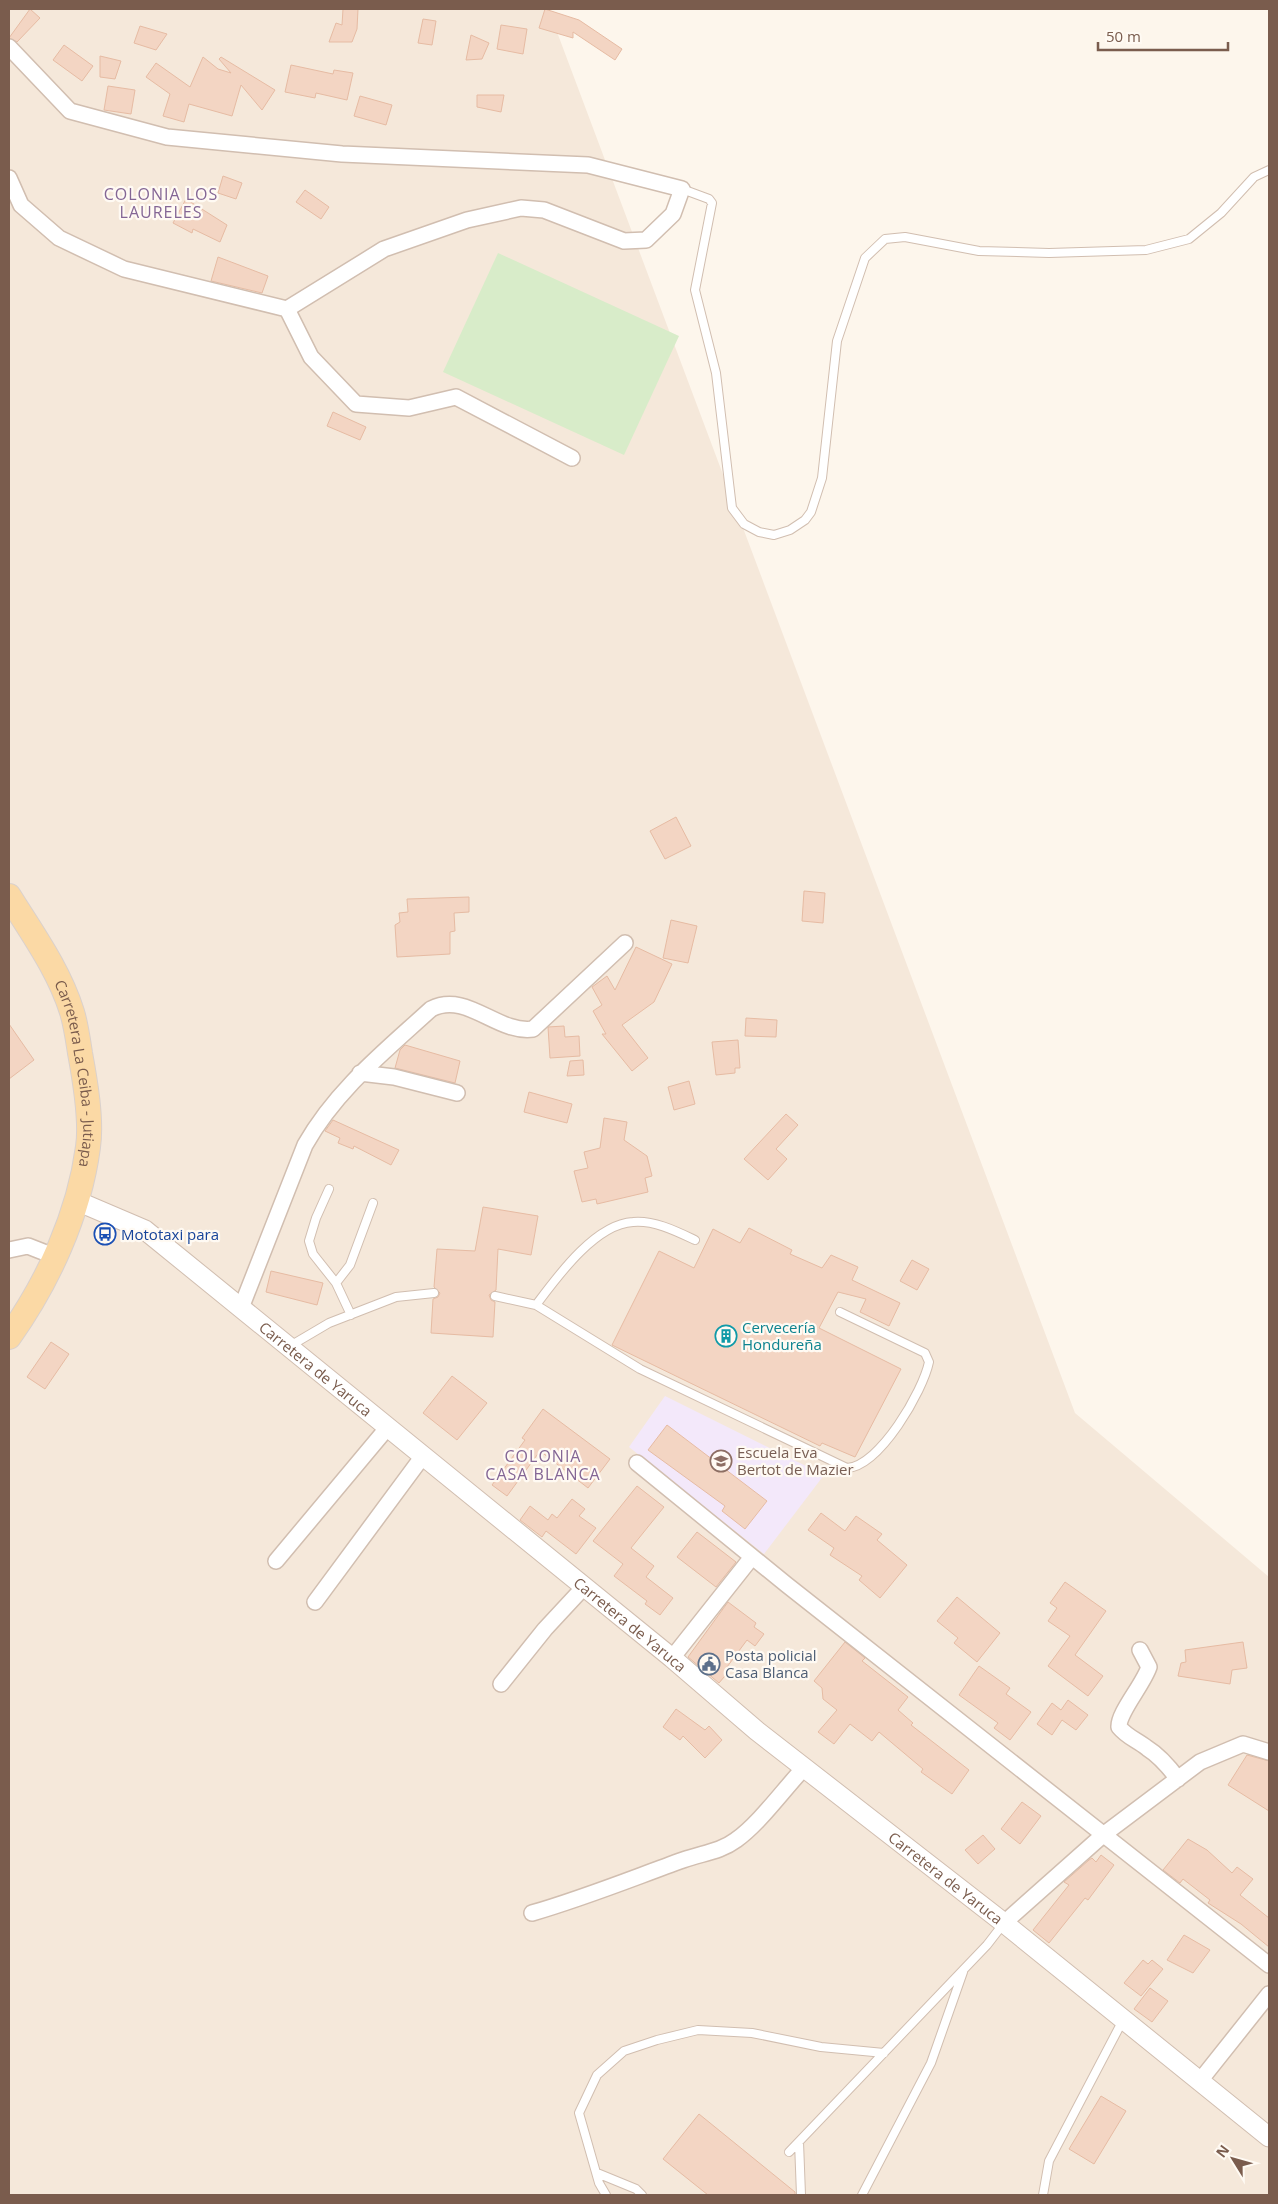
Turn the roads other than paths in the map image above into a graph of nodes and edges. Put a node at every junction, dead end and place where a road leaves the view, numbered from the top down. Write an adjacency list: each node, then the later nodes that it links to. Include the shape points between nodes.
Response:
1 (9, 48): 4 (street, via 70,111 167,137 342,154 588,165)
2 (1269, 170): 4 (lane, via 1254,177 1221,214 1189,239 1146,250 979,251 905,236 885,239 866,258 837,341 822,478 811,512 790,530 774,535 744,524 732,508 716,373 695,290 712,203)
3 (9, 178): 5 (street, via 21,205 59,238 124,269)
4 (682, 189): 5 (street, via 673,214 646,240 624,241 544,210 521,208 467,220 384,249)
5 (287, 309): 6 (street, via 311,357 356,404 408,408 456,397)
6 (572, 458)
7 (9, 896): 12 (main road, Carretera La Ceiba - Jutiapa, via 48,958 72,1012 86,1082 88,1146)
8 (625, 943): 9 (street, via 533,1029 513,1028 464,1006 438,1005)
9 (360, 1073): 10 (street, via 394,1077); 21 (street, via 316,1124 305,1145)
10 (456, 1094)
11 (329, 1189): 17 (lane, via 309,1241 313,1254)
12 (76, 1201): 16 (main road, Carretera La Ceiba - Jutiapa); 21 (street, Carretera de Yaruca, via 145,1230)
13 (373, 1203): 17 (lane, via 350,1265)
14 (695, 1240): 20 (lane, via 663,1226 632,1222 606,1231 582,1249)
15 (9, 1250): 16 (street, via 28,1246)
16 (56, 1257): 24 (main road, Carretera La Ceiba - Jutiapa)
17 (336, 1283): 23 (lane)
18 (434, 1293): 23 (lane, via 396,1297)
19 (495, 1296): 20 (lane)
20 (536, 1305): 22 (lane, via 640,1368 847,1468 855,1468 874,1455 905,1414 926,1378 930,1362 925,1353)
21 (241, 1308): 25 (street, Carretera de Yaruca)
22 (840, 1312)
23 (351, 1315): 25 (lane, via 329,1323)
24 (9, 1337)
25 (288, 1346): 26 (street, Carretera de Yaruca)
26 (388, 1427): 27 (street, Carretera de Yaruca); 30 (street)
27 (423, 1456): 31 (street, Carretera de Yaruca); 32 (street)
28 (637, 1463): 29 (street)
29 (752, 1557): 34 (street); 39 (street)
30 (276, 1561)
31 (584, 1587): 34 (street, Carretera de Yaruca); 35 (street)
32 (315, 1602)
33 (1140, 1650): 38 (street, via 1149,1667 1145,1680 1121,1714 1119,1727 1165,1761)
34 (672, 1658): 37 (street, Carretera de Yaruca)
35 (501, 1684)
36 (1269, 1752): 38 (street, via 1243,1744 1200,1762)
37 (804, 1768): 40 (street, via 738,1840 720,1850 685,1859 576,1901); 41 (street, Carretera de Yaruca)
38 (1178, 1779): 39 (street)
39 (1103, 1835): 41 (street); 42 (street)
40 (532, 1913)
41 (1004, 1923): 43 (lane); 45 (street, Carretera de Yaruca)
42 (1269, 1965)
43 (965, 1968): 46 (lane); 55 (lane, via 930,2063)
44 (1269, 1994): 47 (street)
45 (1123, 2020): 47 (street, Carretera de Yaruca); 56 (lane, via 1049,2161)
46 (884, 2053): 49 (lane); 51 (lane, via 820,2047 752,2033 698,2030 624,2051 597,2075 579,2113)
47 (1200, 2082): 48 (street, Carretera de Yaruca)
48 (1269, 2137)
49 (798, 2142): 50 (lane); 54 (lane)
50 (789, 2152)
51 (597, 2173): 52 (lane); 53 (lane, via 636,2189)
52 (606, 2195)
53 (642, 2195)
54 (801, 2195)
55 (862, 2195)
56 (1043, 2195)

